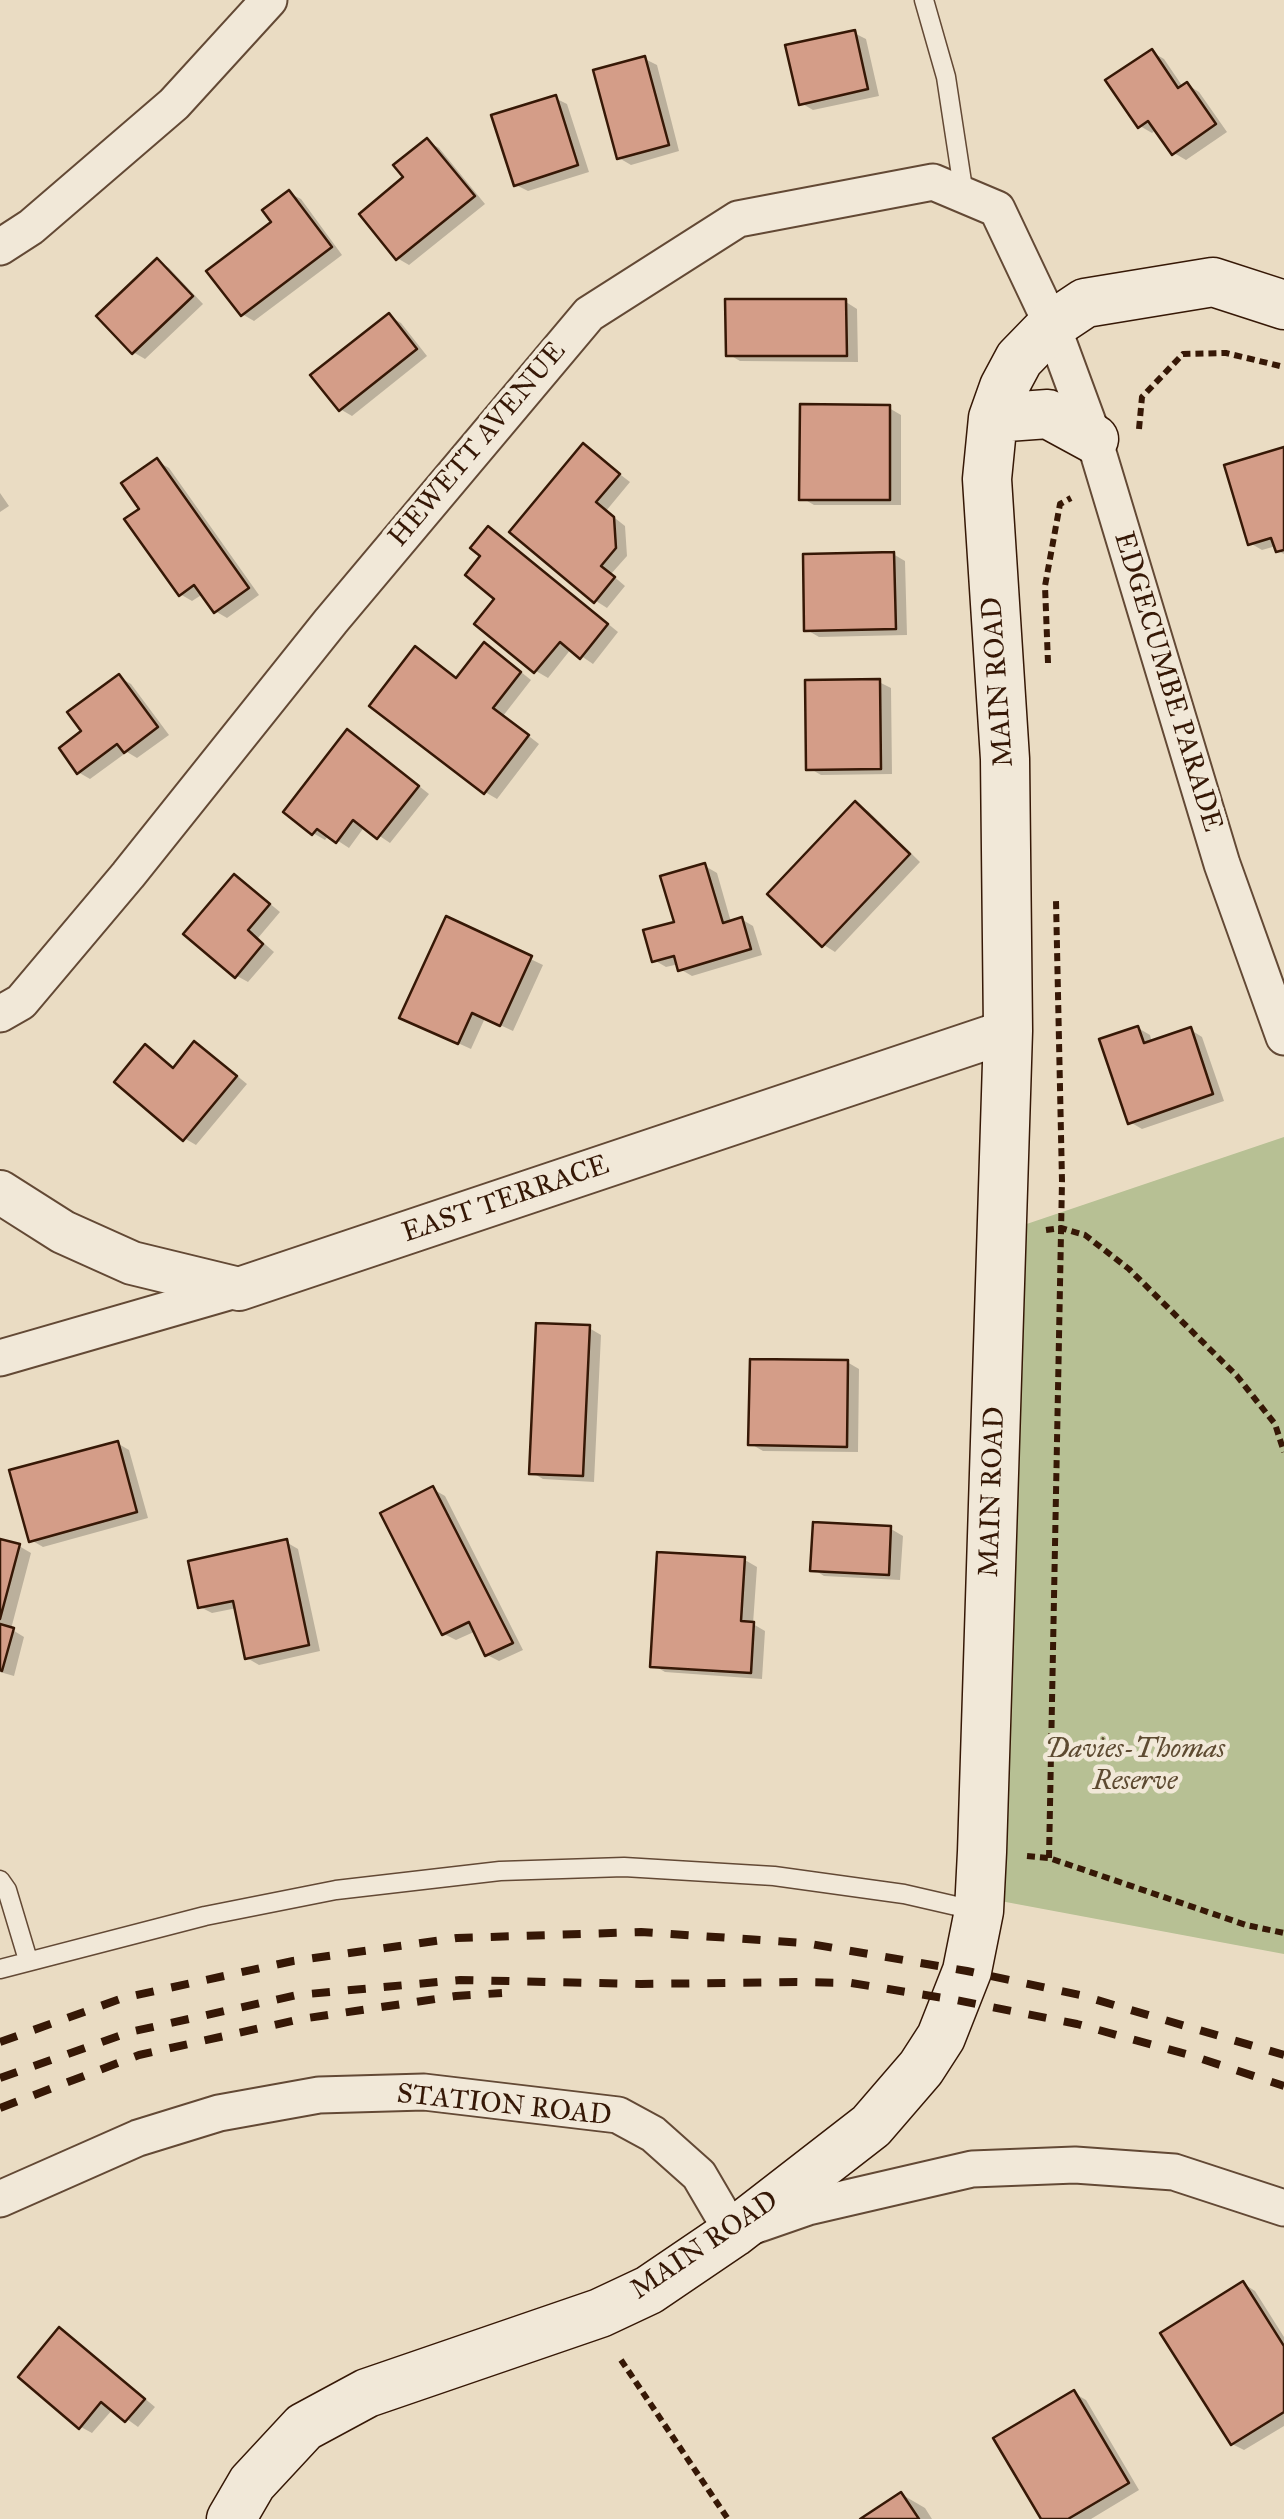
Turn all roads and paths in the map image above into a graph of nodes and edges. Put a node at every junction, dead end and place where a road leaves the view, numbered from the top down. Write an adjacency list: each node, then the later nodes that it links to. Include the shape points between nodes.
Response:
1 (269, 0): 4 (street, via 174,104)
2 (924, 0): 3 (lane, via 946,77)
3 (964, 196): 6 (street, HEWETT AVENUE, via 997,209); 12 (street, HEWETT AVENUE, via 933,182 738,219 589,314 331,620 93,918 22,1002)
4 (0, 247)
5 (1284, 306): 6 (main road, MAIN ROAD, via 1212,282 1085,303)
6 (1052, 325): 8 (main road, MAIN ROAD, via 1019,359); 9 (street, EDGECUMBE PARADE)
7 (1284, 367): 9 (path, via 1226,353 1183,354 1142,397 1137,448)
8 (993, 418): 9 (main road, via 1048,414); 13 (main road, MAIN ROAD, via 987,479 1005,759)
9 (1100, 458): 10 (path, via 1060,504 1045,586); 14 (street, EDGECUMBE PARADE, via 1222,864)
10 (1048, 680)
11 (1056, 888): 16 (path)
12 (0, 1014)
13 (1008, 1031): 17 (main road, MAIN ROAD); 18 (street, EAST TERRACE)
14 (1284, 1037)
15 (0, 1192): 18 (street, via 132,1263)
16 (1061, 1228): 17 (path); 20 (path, via 1084,1235 1187,1324 1275,1424); 22 (path)
17 (1000, 1233): 21 (main road, MAIN ROAD)
18 (239, 1290): 19 (street, EAST TERRACE)
19 (0, 1358)
20 (1284, 1452)
21 (982, 1852): 22 (path); 24 (main road, MAIN ROAD)
22 (1049, 1858): 25 (path)
23 (0, 1880): 26 (lane)
24 (979, 1912): 26 (lane, via 774,1876 624,1868 500,1871 336,1890); 30 (main road, MAIN ROAD, via 967,1971 921,2068 871,2126)
25 (1284, 1933)
26 (28, 1960): 27 (lane)
27 (0, 1969)
28 (0, 2199): 30 (street, STATION ROAD, via 138,2138 219,2113 319,2095 424,2092 618,2115 699,2175)
29 (1284, 2208): 30 (street, via 1174,2172 1075,2166 972,2170 808,2208)
30 (733, 2233): 32 (main road, MAIN ROAD, via 649,2290 600,2313 367,2394 304,2427 252,2483)
31 (621, 2360): 33 (path)
32 (231, 2519)
33 (728, 2519)

